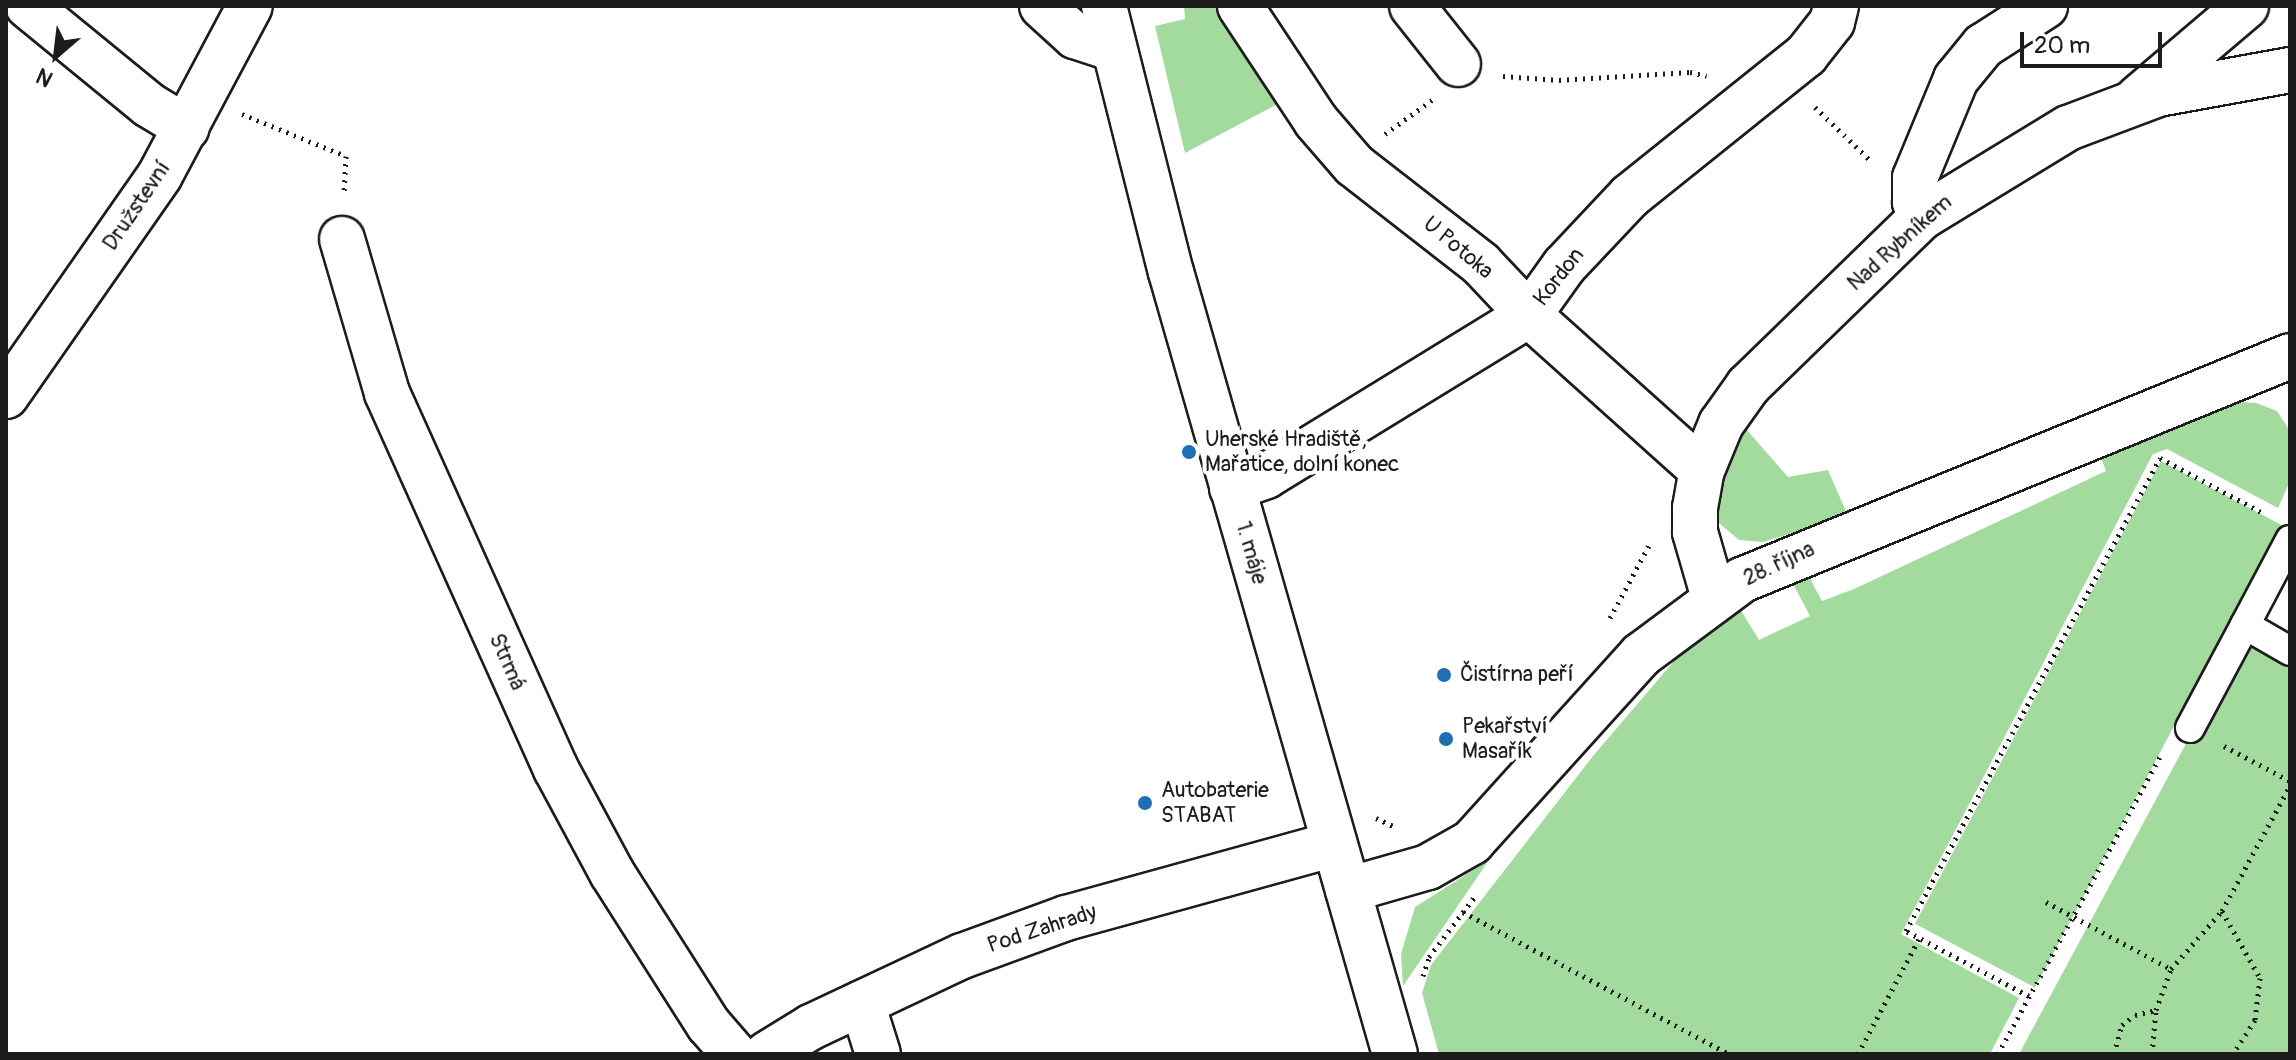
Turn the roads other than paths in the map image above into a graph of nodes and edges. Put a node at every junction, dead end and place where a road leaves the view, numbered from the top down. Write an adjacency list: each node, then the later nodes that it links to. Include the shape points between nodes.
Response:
1 (28, 6): 14 (street, via 149,105)
2 (250, 6): 14 (street, Družstevní)
3 (1042, 6): 10 (street, via 1075,36)
4 (1104, 6): 10 (street, 1. máje)
5 (1240, 6): 17 (street, U Potoka, via 1316,121 1351,162 1481,264)
6 (1412, 6): 12 (street)
7 (1836, 6): 17 (street, Kordon, via 1820,41 1630,196 1564,266)
8 (2045, 6): 15 (street, via 1983,46 1956,79 1920,160)
9 (2246, 6): 13 (street)
10 (1114, 49): 21 (street, 1. máje)
11 (2290, 70): 13 (street, Nad Rybníkem)
12 (1451, 79)
13 (2134, 102): 15 (street, Nad Rybníkem, via 2018,154)
14 (187, 128): 19 (street, Družstevní)
15 (1918, 210): 20 (street, Nad Rybníkem, via 1748,386 1721,424)
16 (342, 239): 30 (street, Strmá, via 387,393 556,769 620,886 709,1025)
17 (1529, 315): 20 (street, U Potoka); 21 (street, Kordon, via 1266,476)
18 (2290, 356): 23 (street, 28. října, via 1787,557)
19 (6, 396)
20 (1701, 477): 23 (street, Nad Rybníkem, via 1695,532)
21 (1232, 488): 27 (street, 1. máje)
22 (2284, 530): 24 (lane)
23 (1714, 598): 28 (street, 28. října, via 1608,687 1472,842 1428,867)
24 (2245, 625): 25 (lane); 26 (lane)
25 (2290, 651)
26 (2190, 728)
27 (1334, 844): 28 (street, 1. máje); 29 (street, Pod Zahrady, via 1066,918 962,956)
28 (1348, 890): 33 (street, 1. máje)
29 (862, 1003): 31 (street, Pod Zahrady); 32 (street)
30 (734, 1054)
31 (767, 1054)
32 (878, 1054)
33 (1395, 1054)

